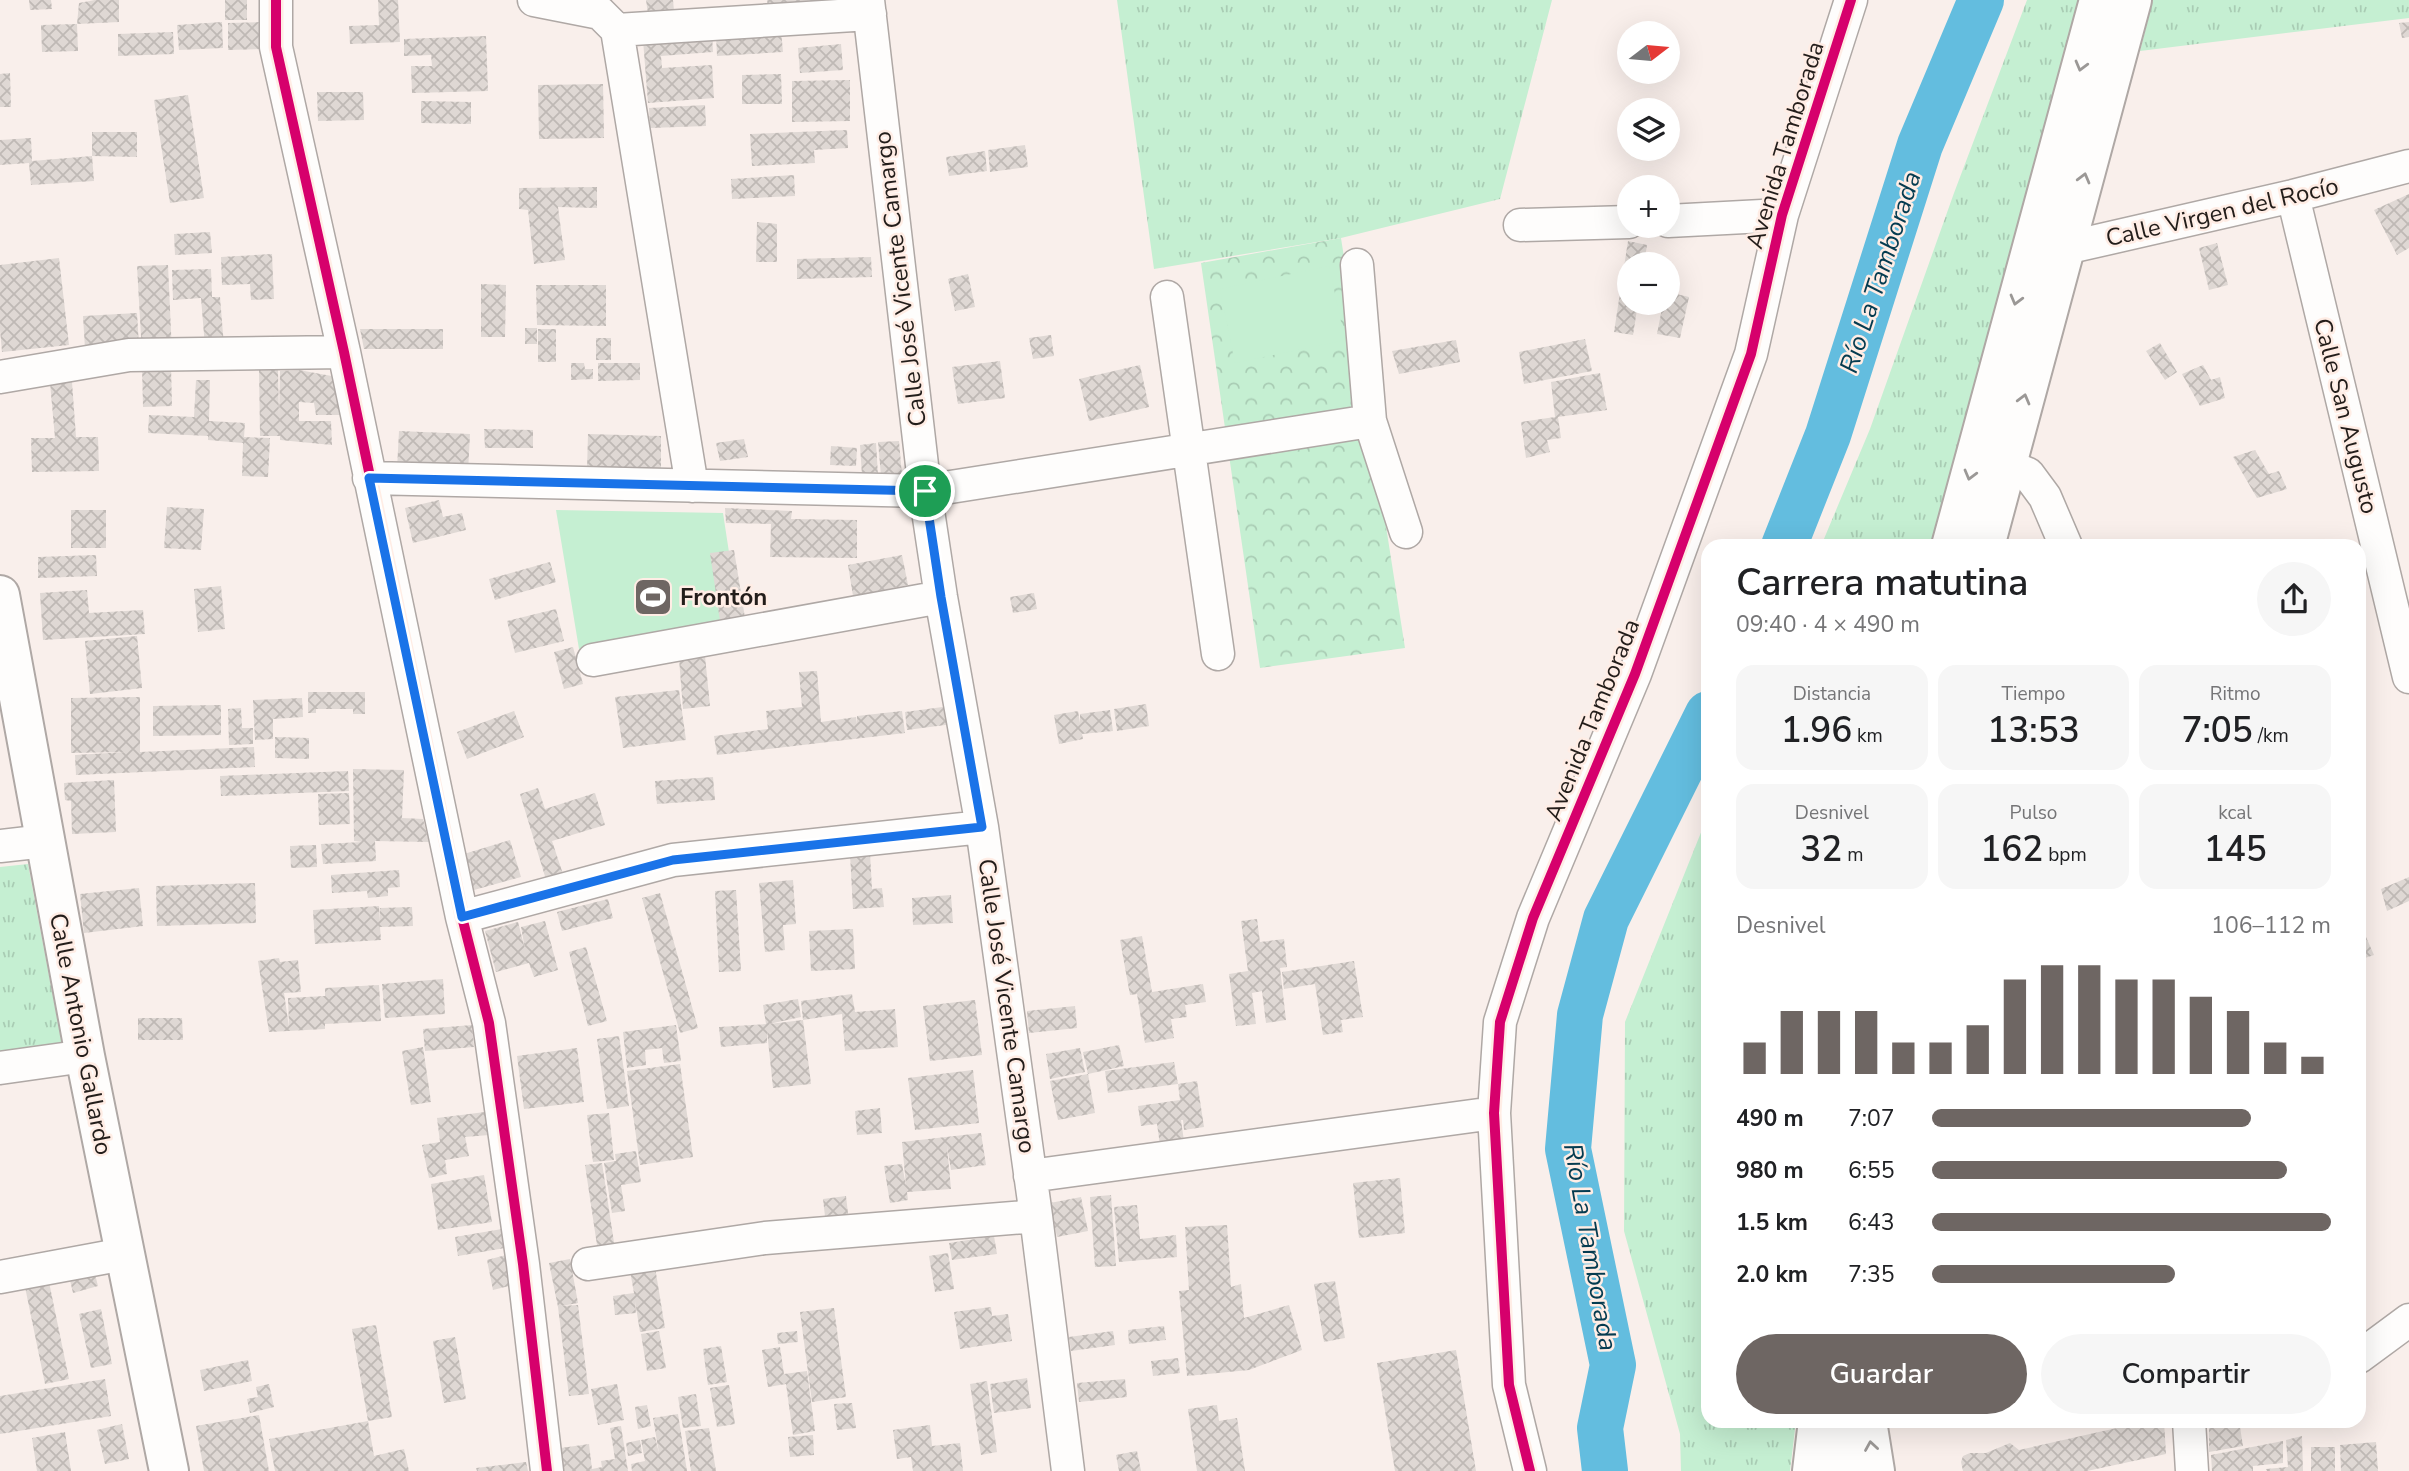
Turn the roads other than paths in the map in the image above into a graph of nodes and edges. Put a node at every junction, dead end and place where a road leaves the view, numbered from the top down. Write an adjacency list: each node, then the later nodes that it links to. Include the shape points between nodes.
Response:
1 (276, 0): 17 (street, via 276,47)
2 (534, 0): 7 (street, via 600,13)
3 (1851, 0): 10 (street, Avenida Tamborada)
4 (2099, 0): 14 (main road, one-way to 14)
5 (2132, 0): 14 (main road, one-way to 5)
6 (869, 7): 7 (street); 24 (street, Calle José Vicente Camargo)
7 (617, 30): 23 (street)
8 (2409, 166): 9 (street, Calle Virgen del Rocío)
9 (2293, 197): 14 (street, Calle Virgen del Rocío, via 2078,245); 33 (street, Calle San Augusto)
10 (1783, 215): 11 (street); 40 (street, Avenida Tamborada, via 1751,354 1635,674 1533,918 1500,1022)
11 (1680, 220)
12 (1617, 222): 13 (street)
13 (1520, 225)
14 (2050, 239): 21 (main road, one-way to 14, via 2053,288); 26 (main road, one-way to 26)
15 (1357, 265): 19 (street)
16 (1167, 297): 20 (street)
17 (344, 352): 18 (street, via 129,355); 22 (street)
18 (0, 377)
19 (1370, 421): 20 (street); 25 (street)
20 (1190, 448): 24 (street); 31 (street)
21 (2006, 465): 27 (main road); 28 (street, via 2028,474 2045,496)
22 (369, 478): 23 (street); 37 (street)
23 (691, 485): 24 (street)
24 (925, 491): 30 (street, Calle José Vicente Camargo)
25 (1406, 532)
26 (1953, 539)
27 (1986, 539)
28 (2063, 539)
29 (0, 595): 35 (main road, Calle Antonio Gallardo)
30 (941, 597): 32 (street); 34 (street, Calle José Vicente Camargo)
31 (1218, 654)
32 (593, 660)
33 (2409, 677)
34 (982, 827): 37 (street, via 673,860); 41 (street, Calle José Vicente Camargo)
35 (45, 841): 36 (street); 38 (main road, Calle Antonio Gallardo)
36 (0, 846)
37 (462, 917): 53 (street, via 489,1023)
38 (85, 1056): 39 (street); 43 (main road, Calle Antonio Gallardo)
39 (0, 1068)
40 (1494, 1113): 41 (street); 55 (street, Avenida Tamborada, via 1509,1385)
41 (1030, 1176): 42 (street, Calle José Vicente Camargo)
42 (1036, 1216): 44 (street, via 765,1238); 54 (street, Calle José Vicente Camargo)
43 (124, 1254): 45 (street); 52 (main road, Calle Antonio Gallardo)
44 (588, 1264)
45 (0, 1277)
46 (2409, 1320): 47 (street)
47 (2366, 1352)
48 (1817, 1428): 56 (main road)
49 (1836, 1428): 57 (main road)
50 (1868, 1428): 58 (main road, one-way to 50)
51 (2189, 1428): 59 (street)
52 (169, 1471)
53 (547, 1471)
54 (1068, 1471)
55 (1530, 1471)
56 (1812, 1471)
57 (1844, 1471)
58 (1875, 1471)
59 (2192, 1471)

